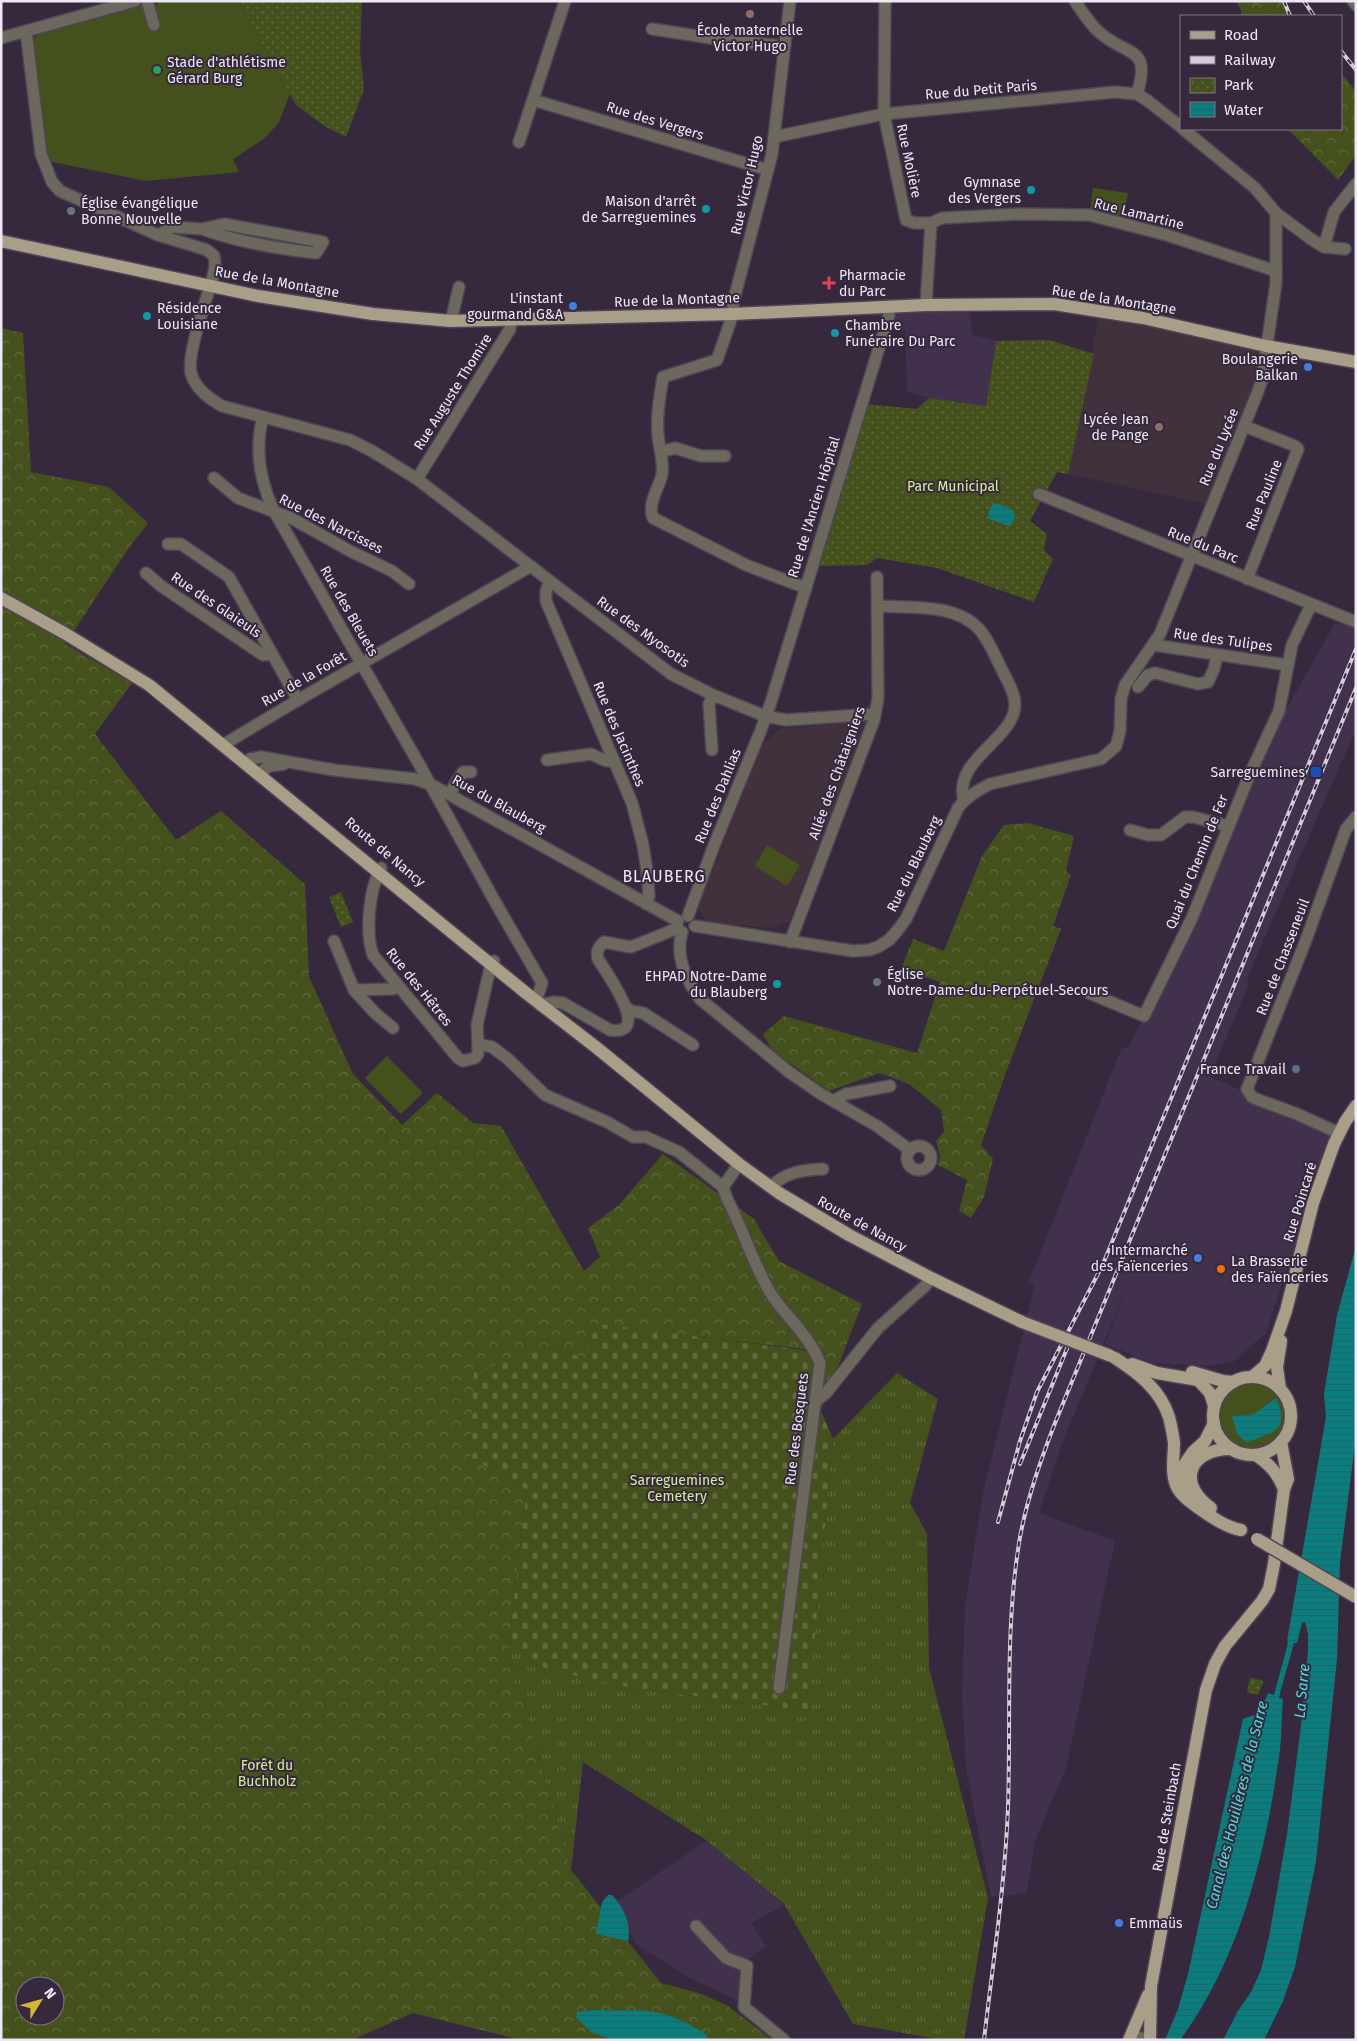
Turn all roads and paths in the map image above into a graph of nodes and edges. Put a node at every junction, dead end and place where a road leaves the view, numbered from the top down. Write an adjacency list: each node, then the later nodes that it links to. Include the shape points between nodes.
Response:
1 (135, 1): 11 (street)
2 (147, 1): 9 (street)
3 (565, 1): 15 (street)
4 (790, 1): 13 (street, Rue Victor Hugo)
5 (885, 1): 16 (street, Rue Molière)
6 (1075, 1): 14 (street, via 1099,32 1136,54 1142,63)
7 (1353, 1): 8 (street)
8 (1356, 5)
9 (154, 25)
10 (652, 29): 13 (street)
11 (26, 31): 12 (street); 26 (street, via 41,154 52,182 60,191)
12 (1, 38)
13 (783, 46): 19 (street, Rue Victor Hugo)
14 (1137, 94): 16 (street, Rue du Petit Paris, via 1115,92); 17 (street)
15 (533, 100): 20 (street); 21 (street, Rue des Vergers)
16 (884, 114): 19 (street, Rue du Petit Paris); 24 (street, Rue Molière, via 906,220)
17 (1180, 126)
18 (1184, 130): 23 (street, via 1255,188)
19 (774, 137): 21 (street, Rue Victor Hugo)
20 (519, 142)
21 (768, 170): 35 (street, Rue Victor Hugo)
22 (1356, 184): 28 (street, via 1334,212)
23 (1276, 212): 28 (street); 30 (street)
24 (931, 223): 30 (street, Rue Lamartine, via 942,218 1020,214 1089,215 1167,234); 33 (street)
25 (202, 229): 25 (street, via 224,224 323,242 316,253 297,251); 26 (street, via 174,227)
26 (158, 235): 31 (street, Rue des Myosotis, via 207,250 214,256 215,274)
27 (1, 242): 31 (main road, Rue de la Montagne)
28 (1324, 247): 29 (street)
29 (1345, 249)
30 (1276, 271): 38 (street)
31 (210, 286): 37 (main road, Rue de la Montagne, via 373,314); 40 (street, Rue des Myosotis, via 192,356 192,377 210,399 222,406)
32 (460, 287): 37 (street)
33 (926, 305): 34 (main road, Rue de la Montagne); 38 (main road, Rue de la Montagne, via 1074,306)
34 (888, 306): 35 (main road, Rue de la Montagne); 56 (street, Rue de l'Ancien Hôpital, via 889,315)
35 (732, 314): 36 (main road, Rue de la Montagne); 42 (street, Rue Victor Hugo, via 717,360 663,377 658,408)
36 (512, 320): 37 (main road, Rue de la Montagne); 45 (street, Rue Auguste Thomire, via 510,329)
37 (451, 321)
38 (1266, 346): 39 (main road, Rue de la Montagne); 41 (street, Rue du Lycée, via 1262,380)
39 (1356, 362)
40 (263, 418): 45 (street, Rue des Myosotis, via 350,440); 47 (street, Rue des Bleuets, via 258,455 265,492)
41 (1244, 426): 49 (street, Rue du Lycée); 53 (street, Rue Pauline, via 1298,450)
42 (661, 452): 43 (street, via 675,448 700,456); 56 (street, via 662,474 650,510 653,518 746,566)
43 (725, 456)
44 (214, 478): 47 (street, Rue des Narcisses, via 238,498)
45 (417, 479): 50 (street, Rue des Myosotis)
46 (1039, 494): 49 (street, Rue du Parc)
47 (274, 511): 55 (street, Rue des Narcisses, via 392,571); 64 (street, Rue des Bleuets)
48 (168, 544): 62 (street, via 181,544 229,576)
49 (1192, 557): 53 (street, Rue du Parc); 61 (street, Rue du Lycée)
50 (531, 566): 54 (street, Rue des Myosotis); 64 (street, Rue de la Forêt)
51 (146, 573): 62 (street, Rue des Glaieuls, via 263,655)
52 (877, 577): 59 (street, Allée des Châtaigniers)
53 (1247, 579): 58 (street, Rue du Parc)
54 (550, 581): 67 (street, Rue des Myosotis, via 671,674); 75 (street, Rue des Jacinthes, via 546,601)
55 (409, 584)
56 (806, 588): 70 (street, Rue de l'Ancien Hôpital)
57 (1, 598): 71 (main road, Route de Nancy, via 150,685)
58 (1310, 605): 60 (street, Rue du Parc); 65 (street, Quai du Chemin de Fer)
59 (878, 606): 69 (street, Allée des Châtaigniers, via 878,698); 81 (street, via 930,609 965,618 983,635 1013,691 1012,718 971,766 961,791)
60 (1351, 620)
61 (1154, 645): 63 (street, Rue des Tulipes); 81 (street, Rue du Blauberg, via 1125,685 1116,746 1101,759 990,784)
62 (272, 654): 68 (street)
63 (1217, 655): 65 (street, Rue des Tulipes); 66 (street, via 1208,682 1198,684 1155,673 1148,675)
64 (362, 663): 68 (street, Rue de la Forêt); 79 (street, Rue des Bleuets)
65 (1287, 665): 84 (street, Quai du Chemin de Fer, via 1279,711)
66 (1138, 687)
67 (713, 695): 70 (street, Rue des Myosotis); 72 (street, via 709,704)
68 (298, 700): 71 (street, Rue de la Forêt)
69 (875, 714): 70 (street, Rue des Myosotis, via 786,720); 90 (street, Allée des Châtaigniers)
70 (765, 716): 88 (street, Rue des Dahlias)
71 (226, 743): 74 (main road, Route de Nancy)
72 (712, 750)
73 (547, 760): 75 (street, via 591,754)
74 (248, 761): 76 (street, Rue du Blauberg, via 261,757); 78 (main road, Route de Nancy)
75 (615, 762): 87 (street, Rue des Jacinthes, via 632,803 643,845 649,896)
76 (288, 763): 78 (street, Rue du Blauberg, via 269,766); 79 (street, Rue du Blauberg)
77 (471, 772): 80 (street, via 463,772)
78 (261, 773): 86 (main road, Route de Nancy)
79 (430, 784): 80 (street, Rue du Blauberg); 82 (street, Rue des Bleuets)
80 (453, 796): 82 (street); 87 (street, Rue du Blauberg)
81 (964, 800): 90 (street, Rue du Blauberg, via 906,919 889,940 868,950 853,951)
82 (445, 811): 95 (street, Rue des Bleuets, via 542,983)
83 (1356, 817): 103 (street, Rue de Chasseneuil, via 1346,831 1248,1083 1248,1093 1259,1100)
84 (1228, 826): 85 (street, via 1185,817 1162,835); 94 (street, Quai du Chemin de Fer, via 1192,918 1144,1016)
85 (1130, 830)
86 (379, 870): 91 (main road, Route de Nancy); 92 (street, Rue des Hêtres, via 368,942 373,955)
87 (646, 904): 88 (street, Rue du Blauberg)
88 (682, 924): 90 (street, Rue du Blauberg, via 694,921 695,926); 96 (street, via 639,945 631,947 604,942 599,947 596,952 598,959); 101 (street, Rue des Dahlias, via 679,942 684,972 700,999 789,1072)
89 (334, 941): 93 (street)
90 (790, 942)
91 (492, 962): 95 (main road, Route de Nancy); 98 (street, via 477,1025)
92 (398, 986): 93 (street, via 393,989); 98 (street, Rue des Hêtres, via 458,1058 463,1061 474,1058 478,1054)
93 (354, 990): 97 (street)
94 (1089, 993)
95 (540, 1001): 96 (street, via 563,1003 618,1032 629,1022); 105 (main road, Route de Nancy)
96 (626, 1007): 99 (street, via 643,1013)
97 (393, 1028)
98 (478, 1044): 107 (street, via 492,1047 530,1078 545,1095 633,1137 646,1137 678,1152)
99 (693, 1045)
100 (890, 1086): 101 (street, via 846,1094)
101 (833, 1101): 104 (street, Rue des Dahlias, via 878,1126)
102 (1356, 1106): 103 (main road, Rue Poincaré)
103 (1339, 1133): 110 (main road, Rue Poincaré, via 1311,1210)
104 (910, 1150)
105 (739, 1164): 107 (street); 108 (main road, Route de Nancy)
106 (823, 1169): 108 (street, via 790,1174)
107 (723, 1187): 116 (street, Rue des Bosquets, via 770,1292 815,1351 820,1363)
108 (771, 1187): 109 (main road, Route de Nancy, via 849,1235)
109 (931, 1278): 111 (main road, Route de Nancy, bridge, via 1022,1322); 116 (street, via 878,1328)
110 (1286, 1311): 113 (main road, Rue Poincaré, via 1265,1366); 115 (main road, Rue Poincaré, via 1278,1367)
111 (1113, 1357): 112 (main road, Route de Nancy); 123 (main road, via 1143,1378 1162,1403 1172,1429 1175,1482 1186,1499)
112 (1145, 1370): 114 (main road, Route de Nancy, via 1188,1372); 117 (main road, Route de Nancy, via 1198,1380 1210,1392)
113 (1252, 1377): 114 (main road); 115 (main road, via 1267,1380)
114 (1233, 1382): 117 (main road, via 1221,1392)
115 (1280, 1389): 119 (main road, via 1289,1403 1291,1419)
116 (816, 1402): 126 (street, Rue des Bosquets)
117 (1214, 1406): 118 (main road)
118 (1214, 1423): 120 (main road, via 1220,1438); 123 (main road, via 1205,1441 1188,1458 1182,1472 1185,1490)
119 (1281, 1442): 121 (main road); 122 (main road, Rue de Steinbach, via 1288,1479)
120 (1231, 1449): 121 (main road); 124 (main road, via 1204,1454 1194,1464 1190,1478 1202,1501)
121 (1256, 1455): 122 (main road, via 1277,1472)
122 (1284, 1489): 128 (main road, Rue de Steinbach, via 1269,1589 1219,1656 1206,1690)
123 (1198, 1507): 124 (main road, via 1231,1528)
124 (1241, 1530): 125 (main road, bridge)
125 (1356, 1597)
126 (779, 1688)
127 (696, 1926): 130 (street, via 726,1958 748,1966 744,2007)
128 (1151, 1986): 129 (main road); 131 (main road)
129 (1131, 2038): 131 (street)
130 (784, 2040)
131 (1150, 2040)

